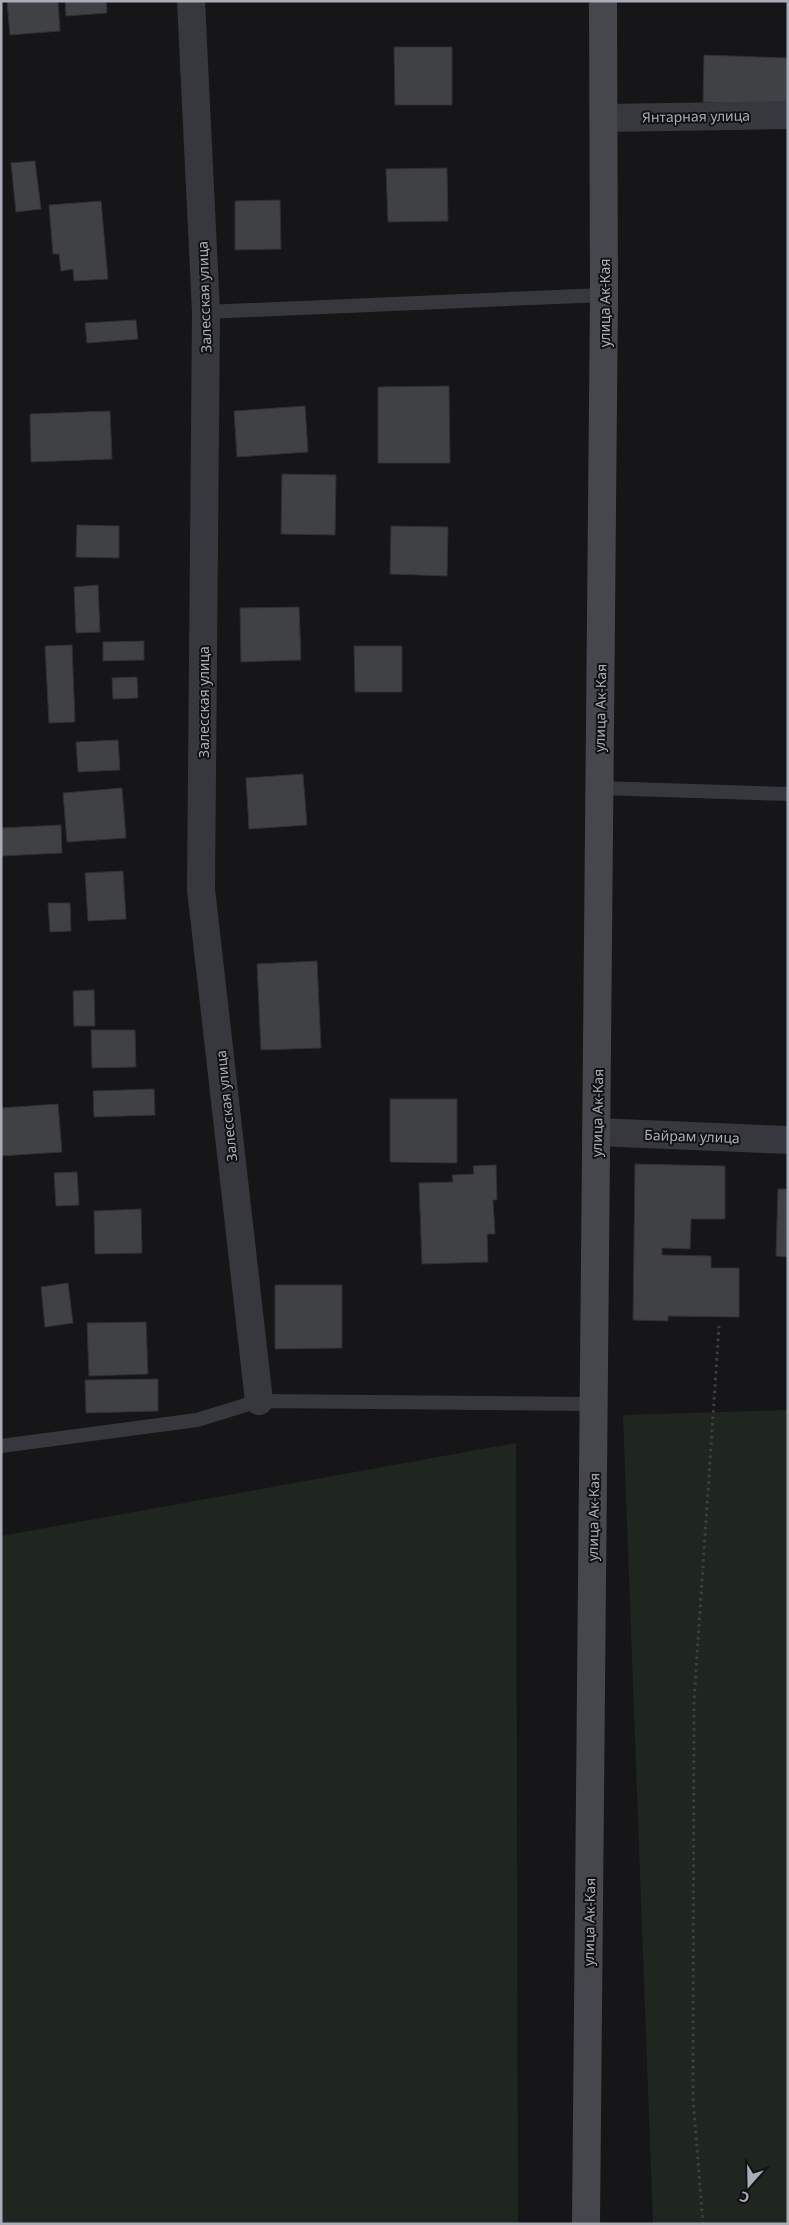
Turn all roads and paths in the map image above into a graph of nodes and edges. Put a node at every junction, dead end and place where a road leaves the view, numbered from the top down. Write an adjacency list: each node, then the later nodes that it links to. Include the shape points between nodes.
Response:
1 (191, 1): 6 (street, Залесская улица)
2 (603, 1): 4 (main road, улица Ак-Кая)
3 (788, 114): 4 (street, Янтарная улица)
4 (605, 118): 5 (main road, улица Ак-Кая)
5 (604, 296): 6 (lane); 7 (main road, улица Ак-Кая)
6 (206, 312): 12 (street, Залесская улица, via 201,889)
7 (600, 788): 8 (lane); 9 (main road, улица Ак-Кая)
8 (788, 794)
9 (596, 1132): 10 (street, Байрам улица); 13 (main road, улица Ак-Кая)
10 (788, 1140)
11 (719, 1326): 16 (path, via 694,1701 692,2098)
12 (259, 1401): 13 (lane); 14 (lane, via 197,1420)
13 (594, 1404): 15 (main road, улица Ак-Кая)
14 (1, 1446)
15 (586, 2224)
16 (703, 2224)

